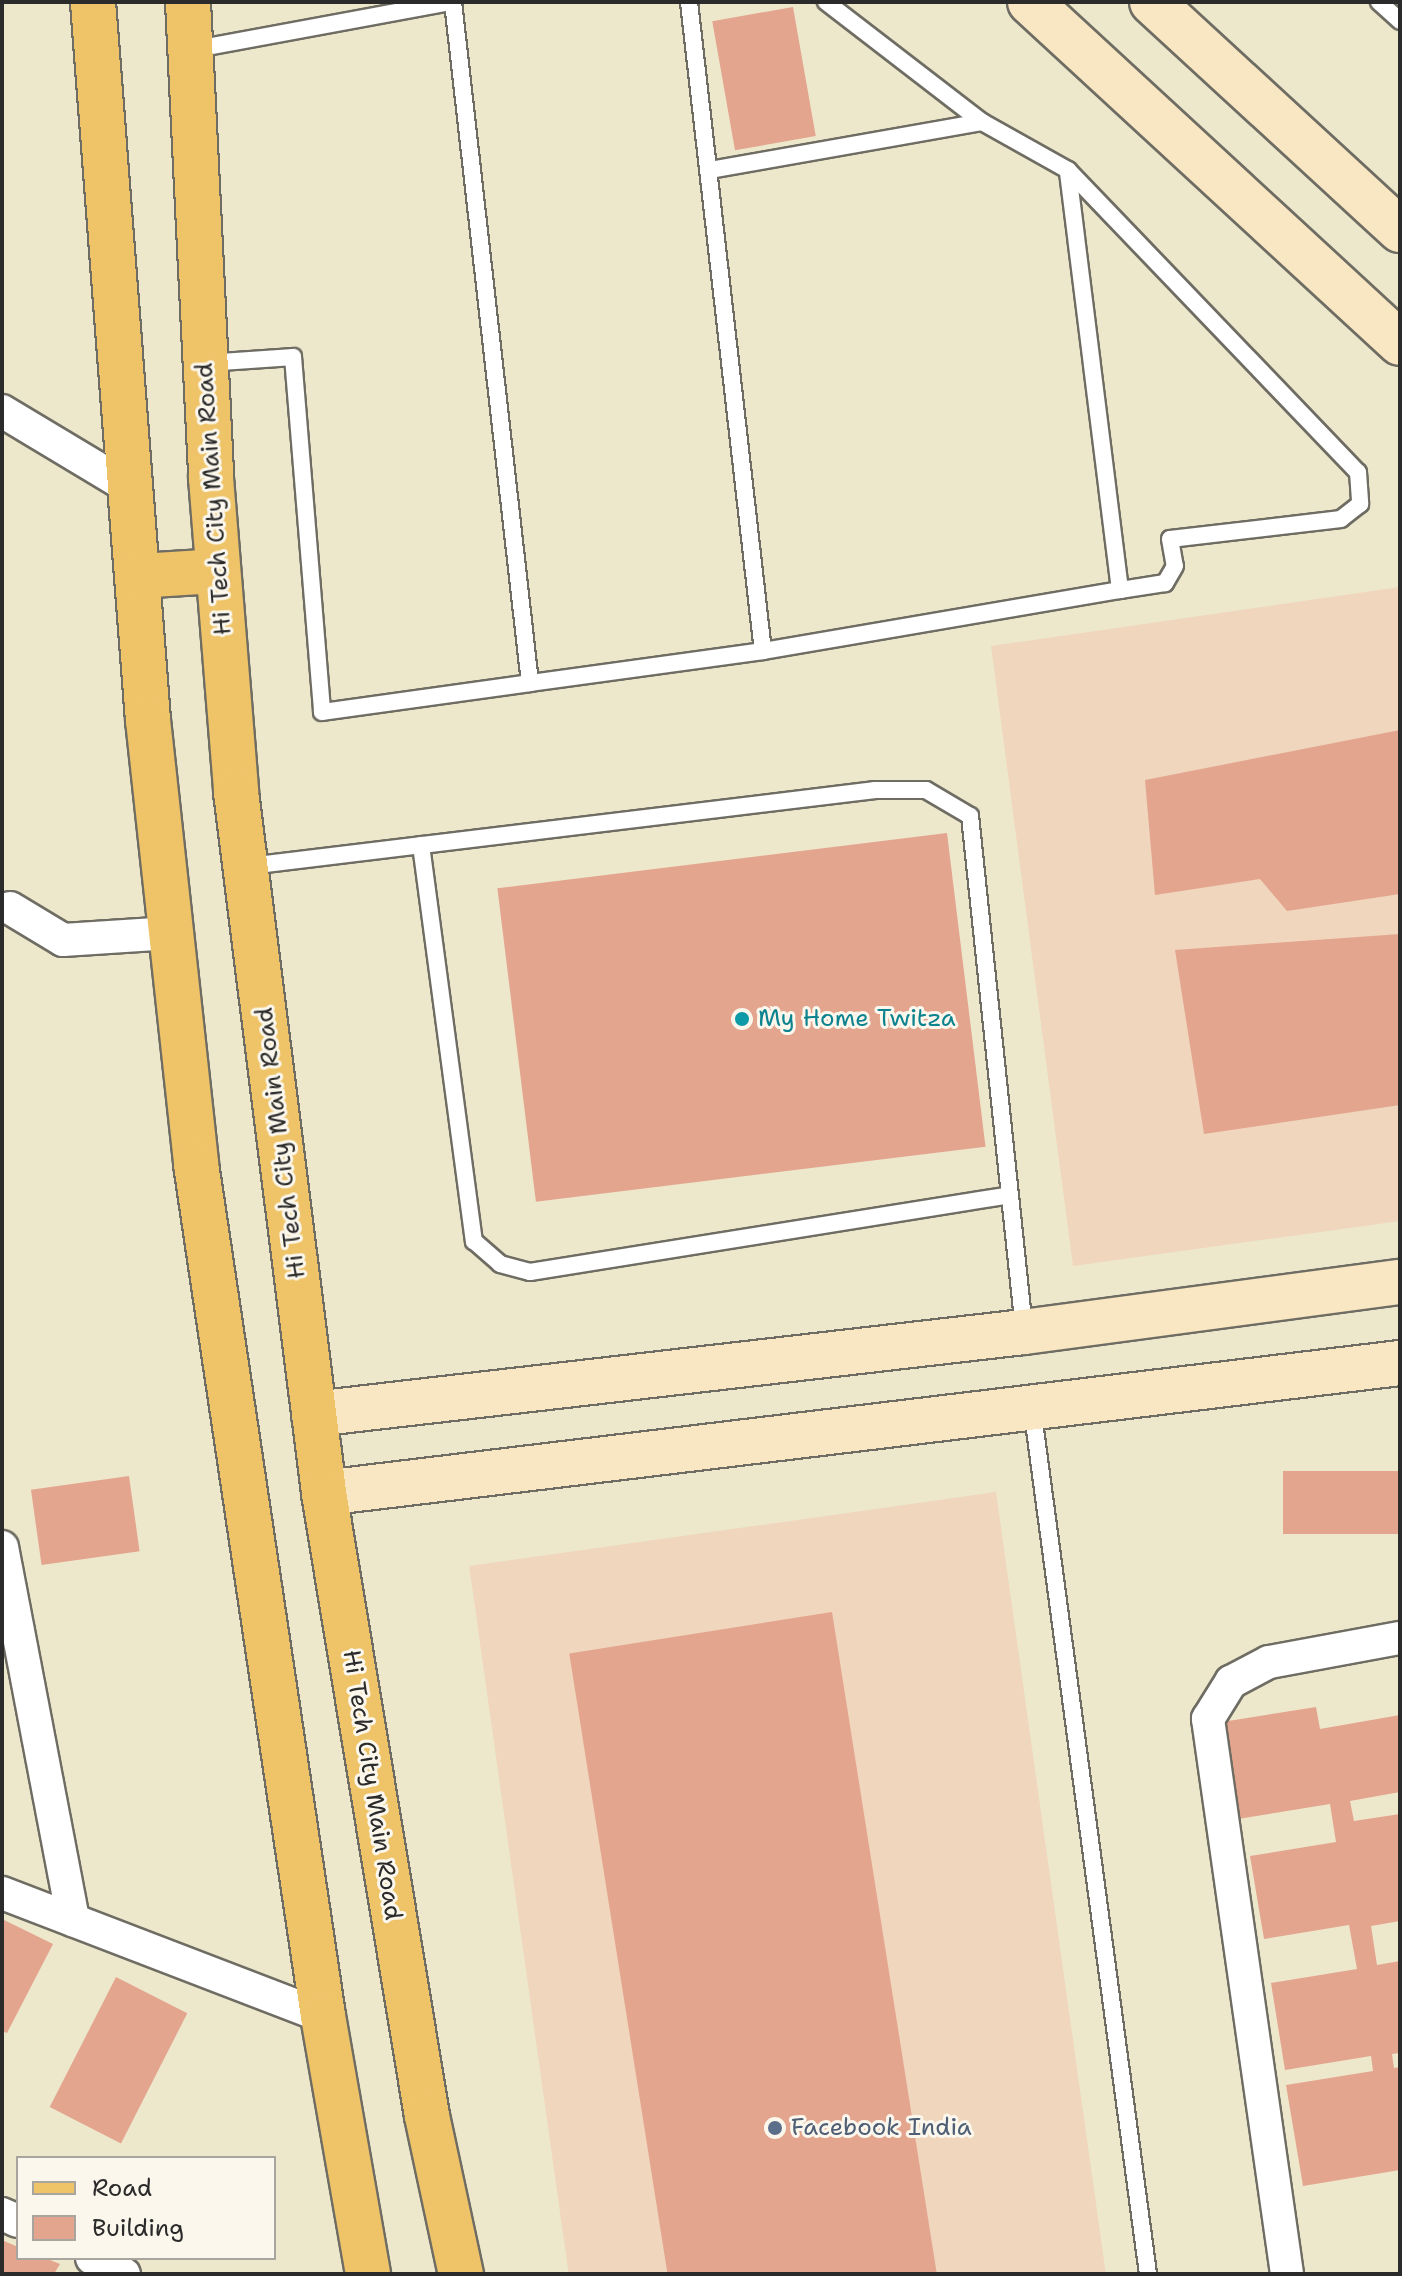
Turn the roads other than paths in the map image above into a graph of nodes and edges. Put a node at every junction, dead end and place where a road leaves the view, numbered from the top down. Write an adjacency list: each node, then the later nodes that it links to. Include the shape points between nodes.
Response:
1 (93, 2): 18 (main road)
2 (188, 2): 10 (main road, Hi Tech City Main Road)
3 (451, 2): 10 (lane); 23 (lane)
4 (689, 2): 12 (lane)
5 (826, 2): 11 (lane)
6 (1030, 2): 15 (street)
7 (1152, 2): 14 (street)
8 (1379, 2): 9 (lane)
9 (1400, 21)
10 (190, 50): 16 (main road, Hi Tech City Main Road)
11 (982, 122): 12 (lane); 13 (lane)
12 (710, 170): 22 (lane)
13 (1068, 170): 21 (lane); 21 (lane, via 1358,472 1360,504 1341,519 1170,539 1175,566 1165,583)
14 (1400, 230)
15 (1400, 343)
16 (205, 363): 19 (main road, Hi Tech City Main Road); 23 (lane, via 293,357 322,712)
17 (2, 411): 18 (street)
18 (132, 489): 20 (main road)
19 (218, 571): 20 (main road); 25 (main road, Hi Tech City Main Road)
20 (138, 576): 27 (main road)
21 (1120, 590): 22 (lane)
22 (763, 651): 23 (lane)
23 (530, 683)
24 (421, 845): 25 (lane); 28 (lane, via 875,790 926,790 970,816); 28 (lane, via 474,1241 500,1264 530,1272)
25 (247, 867): 33 (main road, Hi Tech City Main Road)
26 (10, 908): 27 (street, via 63,940)
27 (171, 933): 39 (main road, via 196,1164)
28 (1009, 1195): 30 (lane)
29 (1400, 1282): 30 (street)
30 (1024, 1332): 33 (street)
31 (1400, 1363): 32 (street)
32 (1031, 1406): 34 (street); 46 (lane)
33 (314, 1414): 34 (main road, Hi Tech City Main Road)
34 (324, 1493): 45 (main road, Hi Tech City Main Road, via 427,2116)
35 (2, 1547): 38 (street)
36 (1400, 1638): 47 (street, via 1269,1662 1231,1682 1208,1719)
37 (2, 1893): 38 (street)
38 (73, 1920): 39 (street)
39 (323, 2016): 40 (main road)
40 (357, 2215): 43 (main road); 44 (main road)
41 (96, 2260): 42 (street)
42 (124, 2274)
43 (368, 2274)
44 (388, 2274)
45 (461, 2274)
46 (1148, 2274)
47 (1287, 2274)

